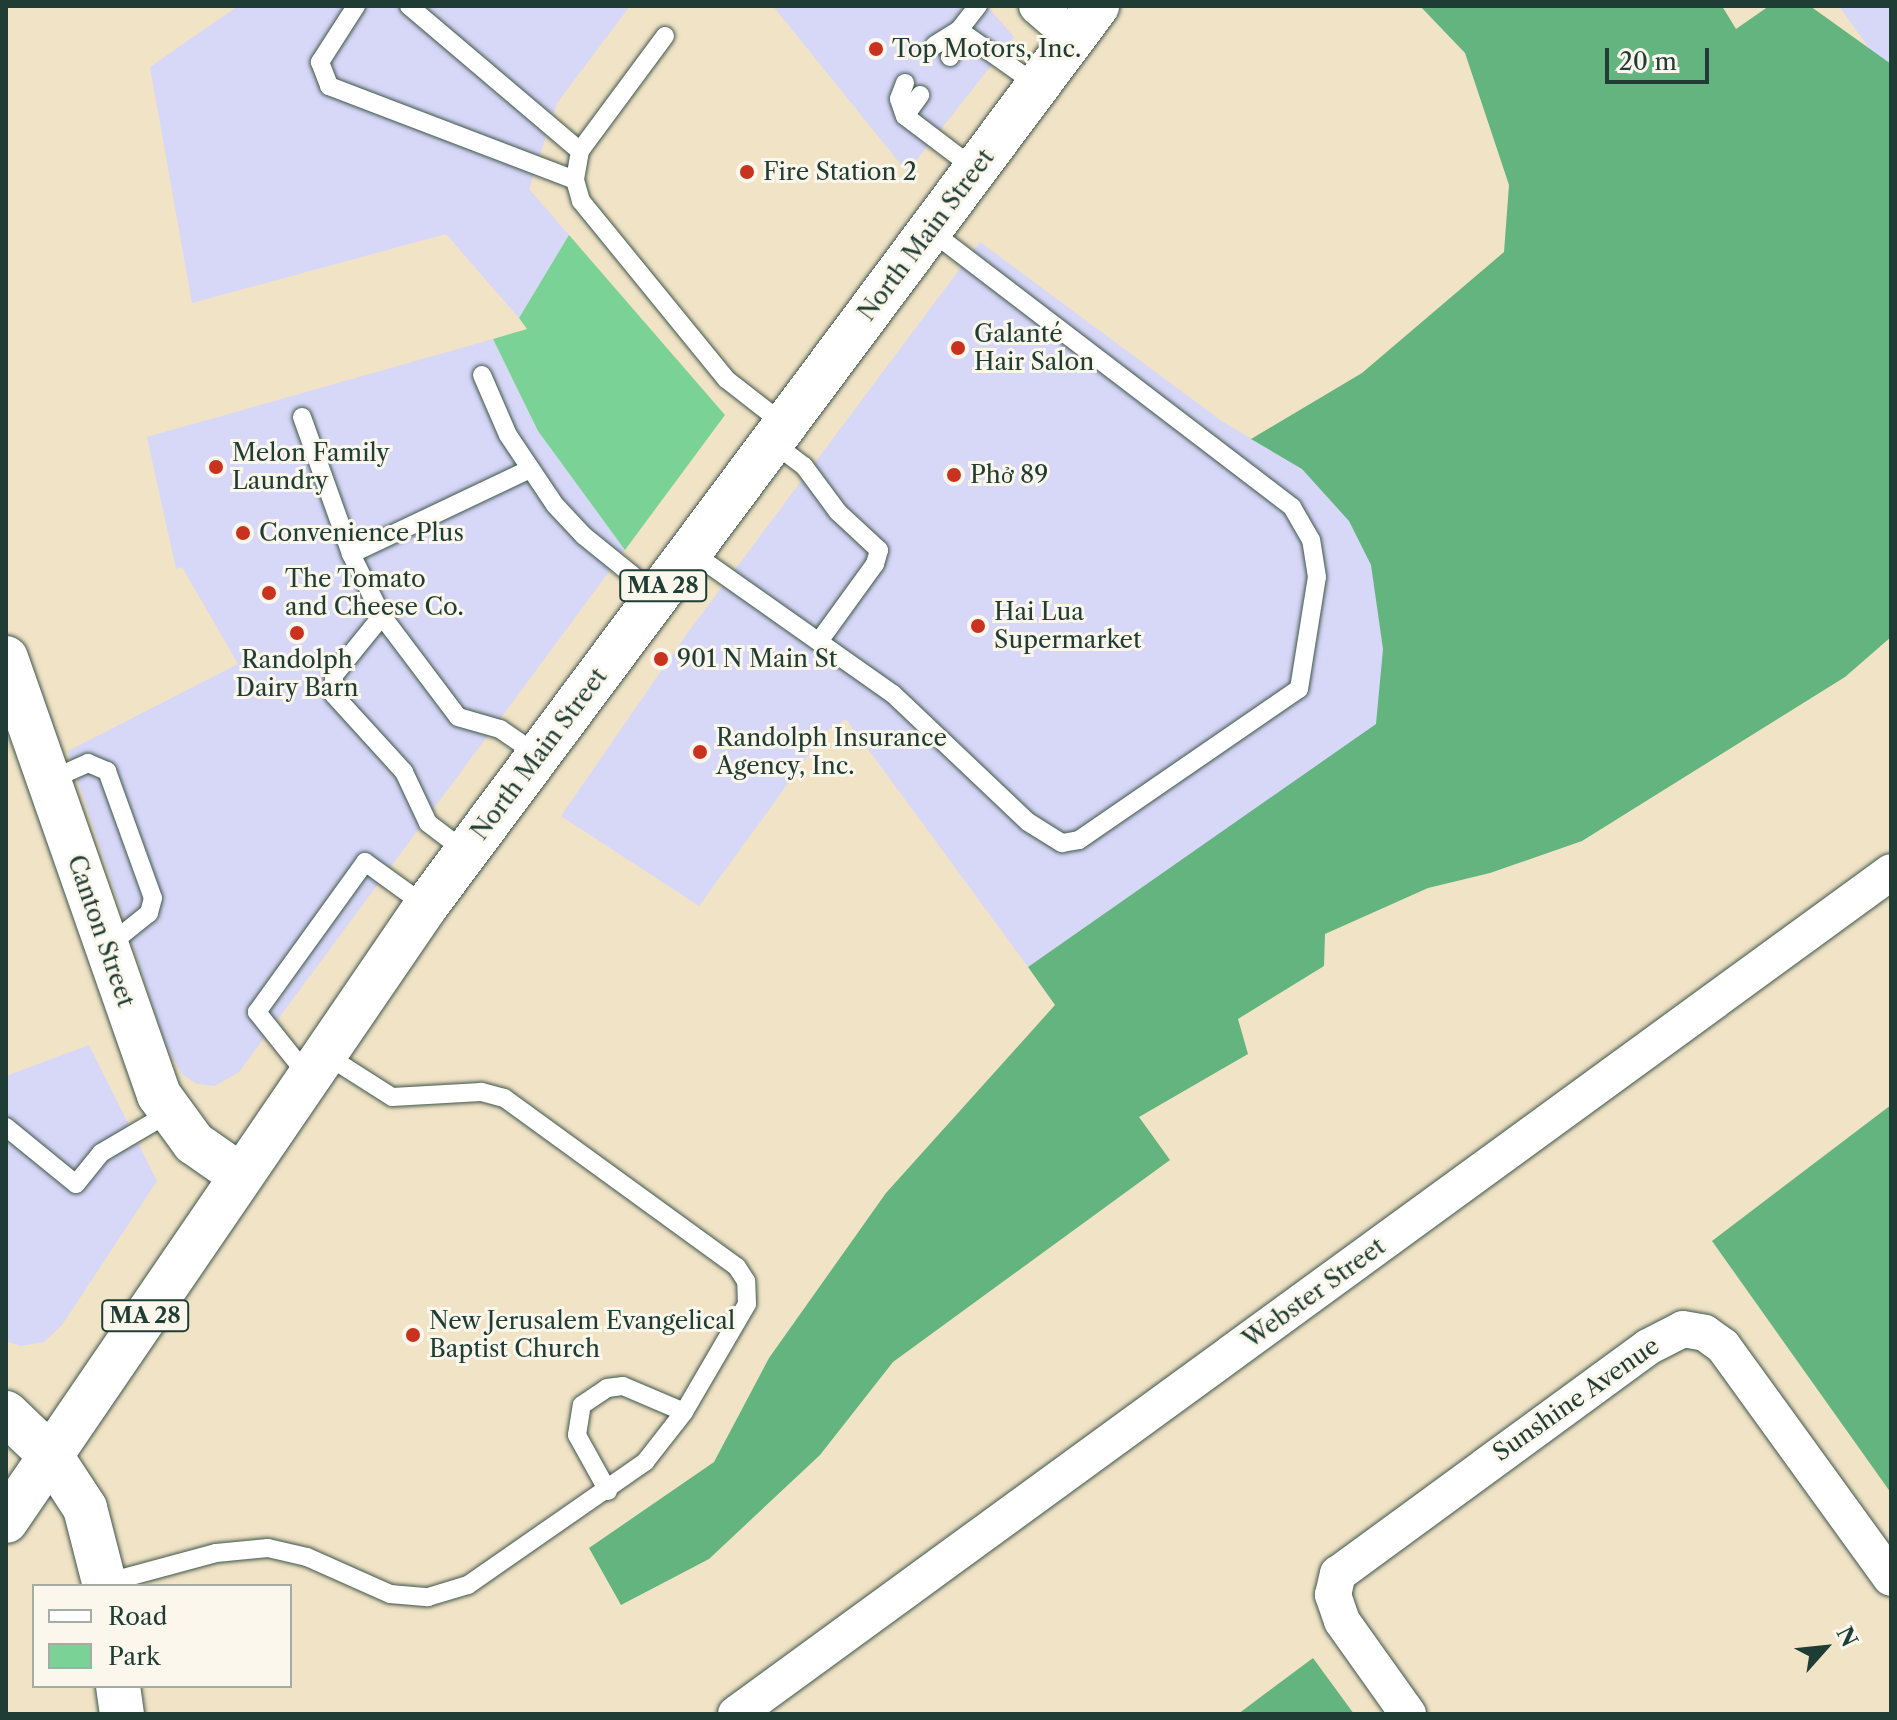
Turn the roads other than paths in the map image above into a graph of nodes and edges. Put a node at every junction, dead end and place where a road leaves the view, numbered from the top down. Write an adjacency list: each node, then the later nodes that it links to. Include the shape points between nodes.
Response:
1 (356, 6): 13 (lane, via 320,62 329,86)
2 (409, 6): 11 (lane)
3 (978, 6): 6 (lane)
4 (1037, 6): 5 (street)
5 (1085, 22): 9 (main road, North Main Street / MA 28)
6 (959, 30): 8 (lane); 9 (lane)
7 (665, 36): 11 (lane)
8 (942, 51)
9 (1037, 85): 12 (main road, North Main Street / MA 28)
10 (913, 89): 12 (lane, via 899,99 905,116)
11 (580, 151): 13 (lane)
12 (975, 169): 14 (main road, North Main Street / MA 28)
13 (575, 180): 17 (lane, via 592,218)
14 (930, 230): 17 (main road, North Main Street / MA 28); 23 (lane, via 1292,507 1311,540 1317,577 1302,680 1293,696 1079,840 1062,843 1042,834 893,694)
15 (482, 375): 18 (lane)
16 (302, 417): 20 (lane)
17 (778, 433): 19 (main road, North Main Street / MA 28); 23 (lane, via 838,512 879,550 875,564)
18 (528, 470): 20 (lane); 21 (lane, via 584,536)
19 (690, 551): 21 (main road, North Main Street / MA 28); 23 (lane)
20 (351, 554): 22 (lane)
21 (657, 595): 25 (main road, North Main Street / MA 28)
22 (382, 616): 25 (lane, via 458,717 500,729); 27 (lane, via 334,675 334,695 404,772 428,823)
23 (820, 640)
24 (6, 658): 26 (main road, Canton Street)
25 (538, 755): 27 (main road, North Main Street / MA 28)
26 (48, 781): 30 (main road, Canton Street); 30 (lane, via 88,763 99,763 107,771 153,898 149,913)
27 (466, 852): 29 (main road, North Main Street / MA 28)
28 (1891, 872): 45 (street, Webster Street)
29 (426, 906): 31 (main road, North Main Street / MA 28); 31 (lane, via 365,862 257,1012)
30 (106, 948): 32 (main road, Canton Street)
31 (316, 1064): 34 (main road, North Main Street / MA 28); 35 (lane, via 392,1097 481,1092 504,1098 737,1267 746,1281 747,1304)
32 (169, 1113): 33 (lane, via 101,1153 76,1184); 34 (main road, Canton Street, via 194,1143)
33 (6, 1127)
34 (240, 1175): 37 (main road, North Main Street / MA 28)
35 (684, 1412): 38 (lane, via 645,1462); 38 (lane, via 623,1386 607,1388 582,1405 577,1435)
36 (6, 1413): 37 (main road)
37 (51, 1456): 39 (main road, North Main Street / MA 28); 41 (main road, via 85,1508)
38 (608, 1491): 42 (lane, via 492,1572 428,1597 390,1594 327,1565 268,1548 216,1553)
39 (6, 1521)
40 (1891, 1578): 46 (street, Sunshine Avenue, via 1723,1346 1705,1333 1683,1329 1648,1347 1338,1574 1333,1595 1342,1621)
41 (105, 1584)
42 (108, 1584)
43 (118, 1688): 44 (main road)
44 (122, 1714)
45 (736, 1714)
46 (1408, 1714)

